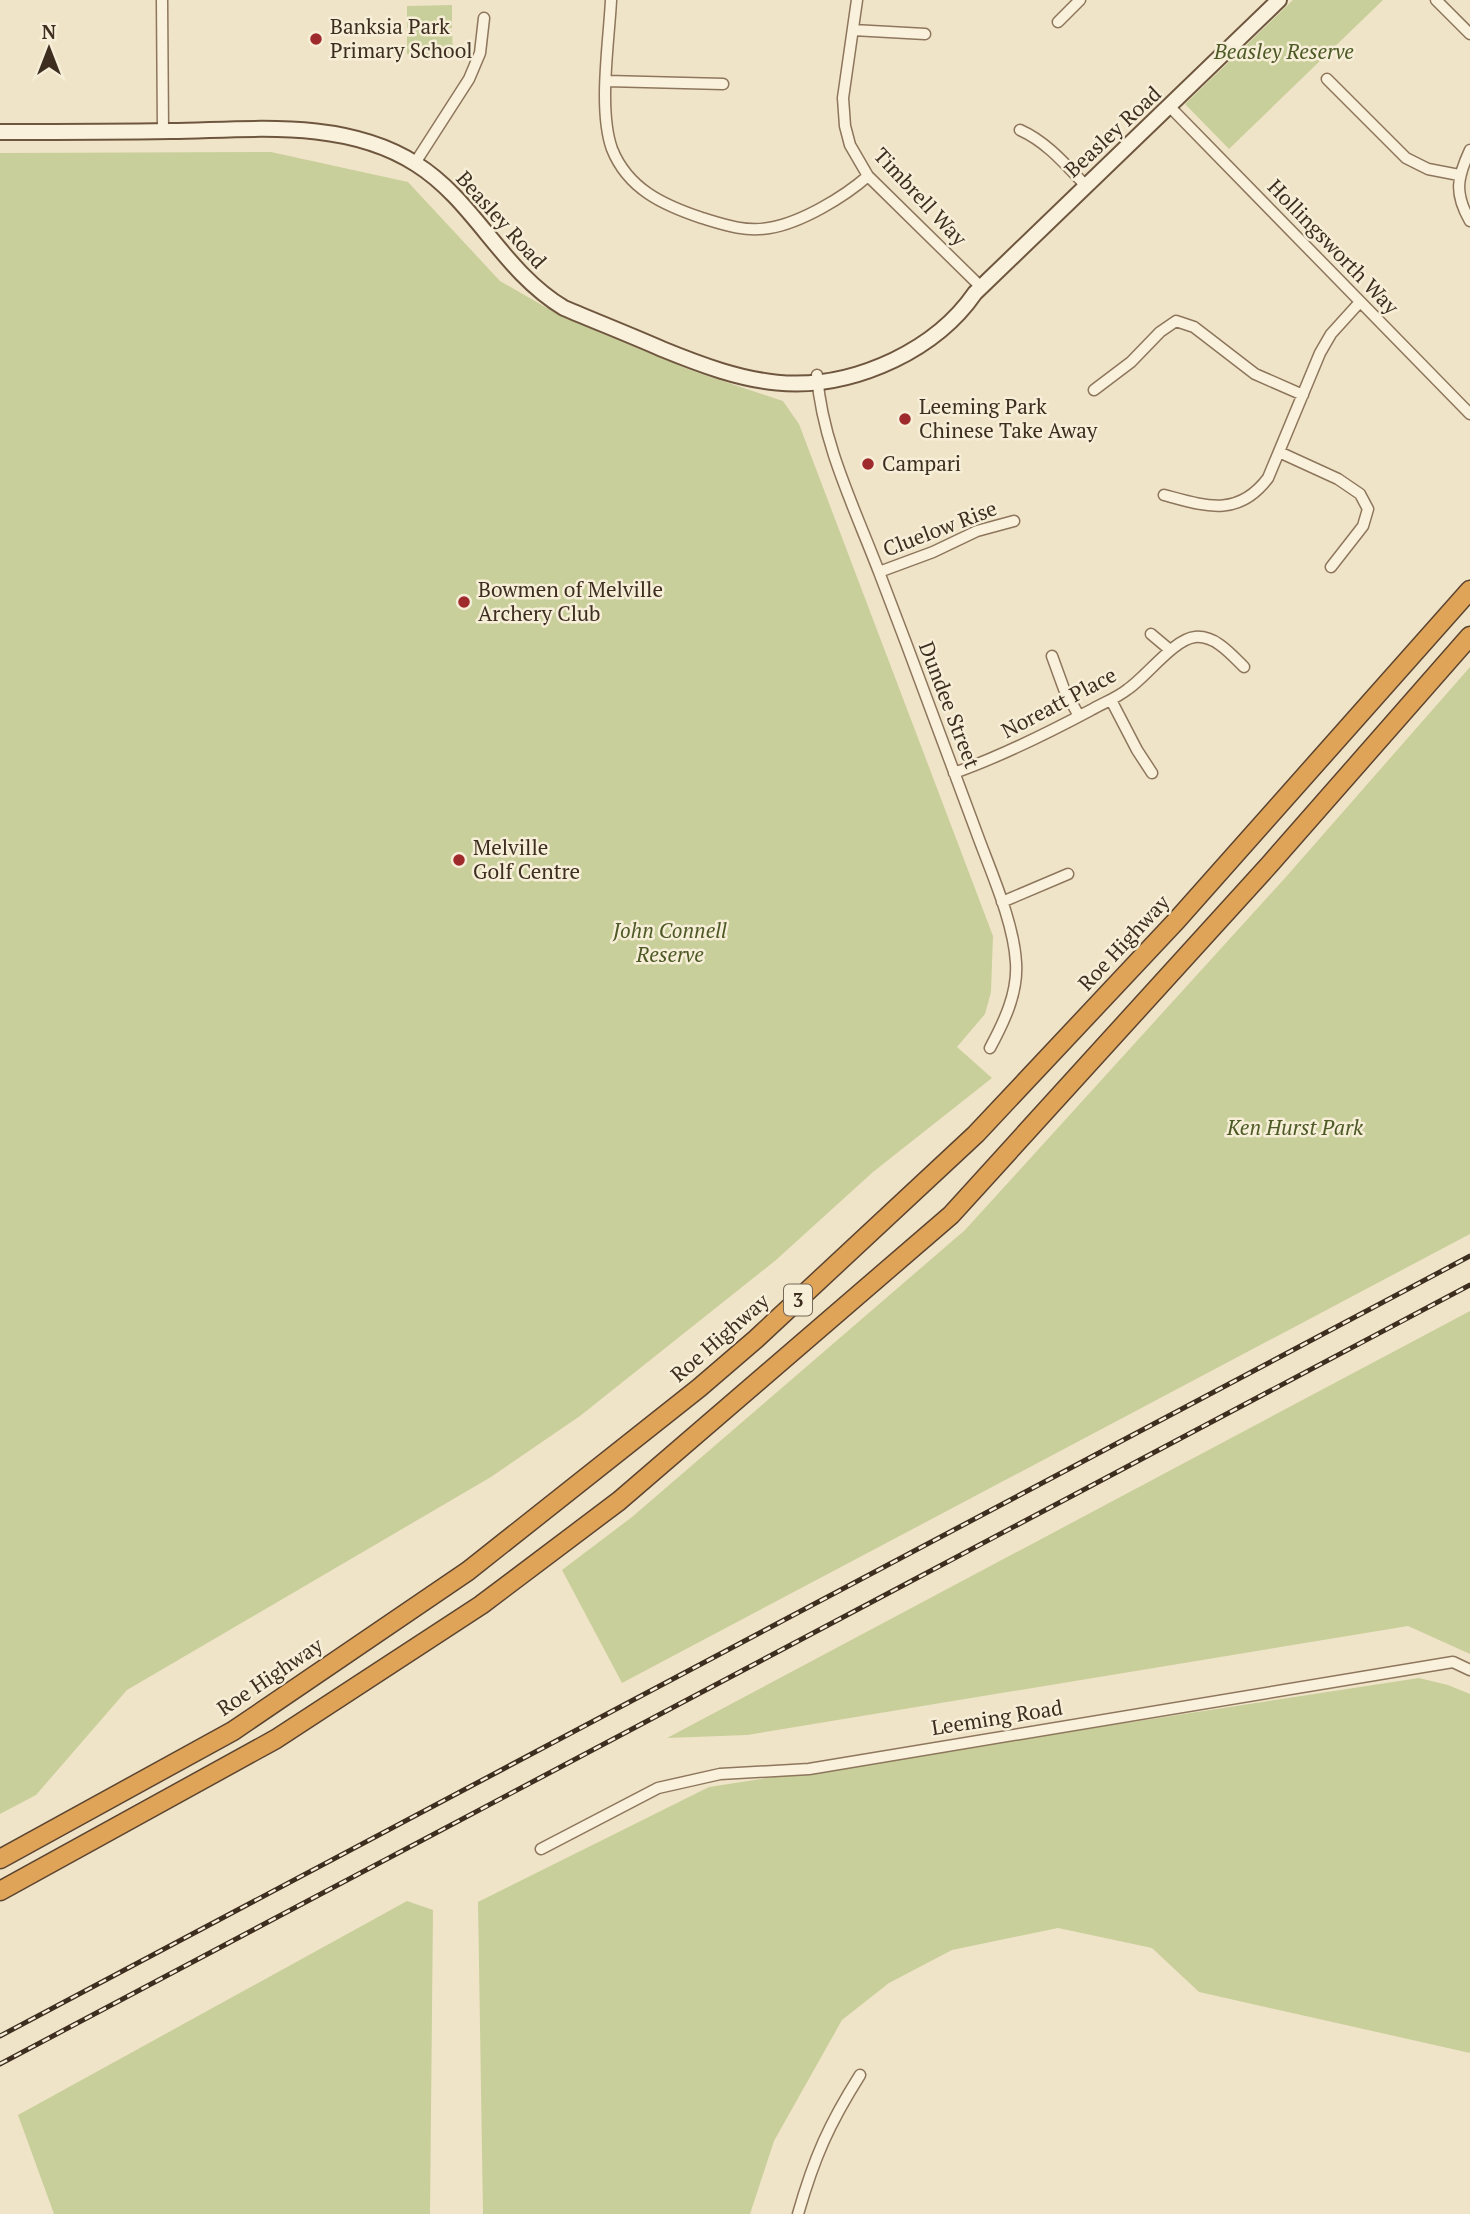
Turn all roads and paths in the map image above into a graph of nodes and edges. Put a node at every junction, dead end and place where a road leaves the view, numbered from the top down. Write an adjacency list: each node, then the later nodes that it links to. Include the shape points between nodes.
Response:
1 (162, 0): 17 (street)
2 (611, 0): 13 (street)
3 (857, 0): 9 (street, Timbrell Way)
4 (1080, 0): 8 (street)
5 (1436, 0): 11 (street)
6 (1273, 2): 15 (main road, Beasley Road)
7 (484, 18): 21 (street, via 480,53 469,79)
8 (1058, 22)
9 (853, 30): 10 (street); 23 (street, Timbrell Way, via 843,111 850,145)
10 (925, 34)
11 (1470, 34)
12 (1326, 79): 22 (street, via 1406,158)
13 (607, 81): 14 (street); 23 (street, via 606,122 612,149 624,171 652,197 690,214 726,227 769,228 813,212)
14 (723, 84)
15 (1170, 107): 24 (main road, Beasley Road); 27 (street, Hollingsworth Way)
16 (0, 126): 17 (main road, Beasley Road)
17 (163, 128): 19 (main road, Beasley Road); 21 (main road, Beasley Road, via 282,123 330,126 399,146)
18 (1020, 130): 24 (street, via 1047,147)
19 (0, 132)
20 (1470, 150): 22 (street)
21 (417, 161): 28 (main road, Beasley Road, via 444,176 526,269 568,302 722,364 761,374)
22 (1459, 175): 25 (street, via 1460,200)
23 (868, 176): 26 (street, Timbrell Way)
24 (1086, 186): 26 (main road, Beasley Road)
25 (1470, 221)
26 (978, 290): 28 (main road, Beasley Road, via 884,357)
27 (1360, 302): 30 (street, via 1331,334); 31 (street, Hollingsworth Way)
28 (817, 379): 36 (street, Dundee Street, via 827,430)
29 (1094, 390): 30 (street, via 1176,321 1194,327 1255,374)
30 (1303, 395): 32 (street)
31 (1470, 414)
32 (1279, 452): 33 (street, via 1268,478 1246,500 1206,506); 35 (street, via 1338,479 1360,494 1368,509 1363,526)
33 (1164, 495)
34 (1014, 521): 36 (street, Cluelow Rise, via 977,531)
35 (1331, 567)
36 (879, 572): 45 (street, Dundee Street)
37 (1470, 590): 52 (highway, Roe Highway / 3, via 1177,920 976,1134 699,1388 468,1571 233,1731)
38 (1151, 634): 40 (street)
39 (1470, 636): 53 (highway, 3, via 951,1215 619,1501 481,1605 276,1738)
40 (1170, 650): 42 (street, Noreatt Place, via 1183,640 1210,640); 43 (street, Noreatt Place, via 1145,676)
41 (1052, 656): 44 (street)
42 (1244, 667)
43 (1111, 700): 44 (street, Noreatt Place); 46 (street)
44 (1079, 716): 45 (street, Noreatt Place, via 1028,744)
45 (954, 773): 48 (street, Dundee Street)
46 (1152, 773)
47 (1068, 874): 48 (street)
48 (1002, 902): 49 (street, Dundee Street, via 1015,951 1016,976 1003,1025)
49 (990, 1048)
50 (1470, 1670): 51 (street, Leeming Road, via 1453,1662 810,1769 720,1774 658,1788)
51 (541, 1849)
52 (0, 1859)
53 (0, 1891)
54 (859, 2075): 55 (street, via 816,2154)
55 (798, 2214)

